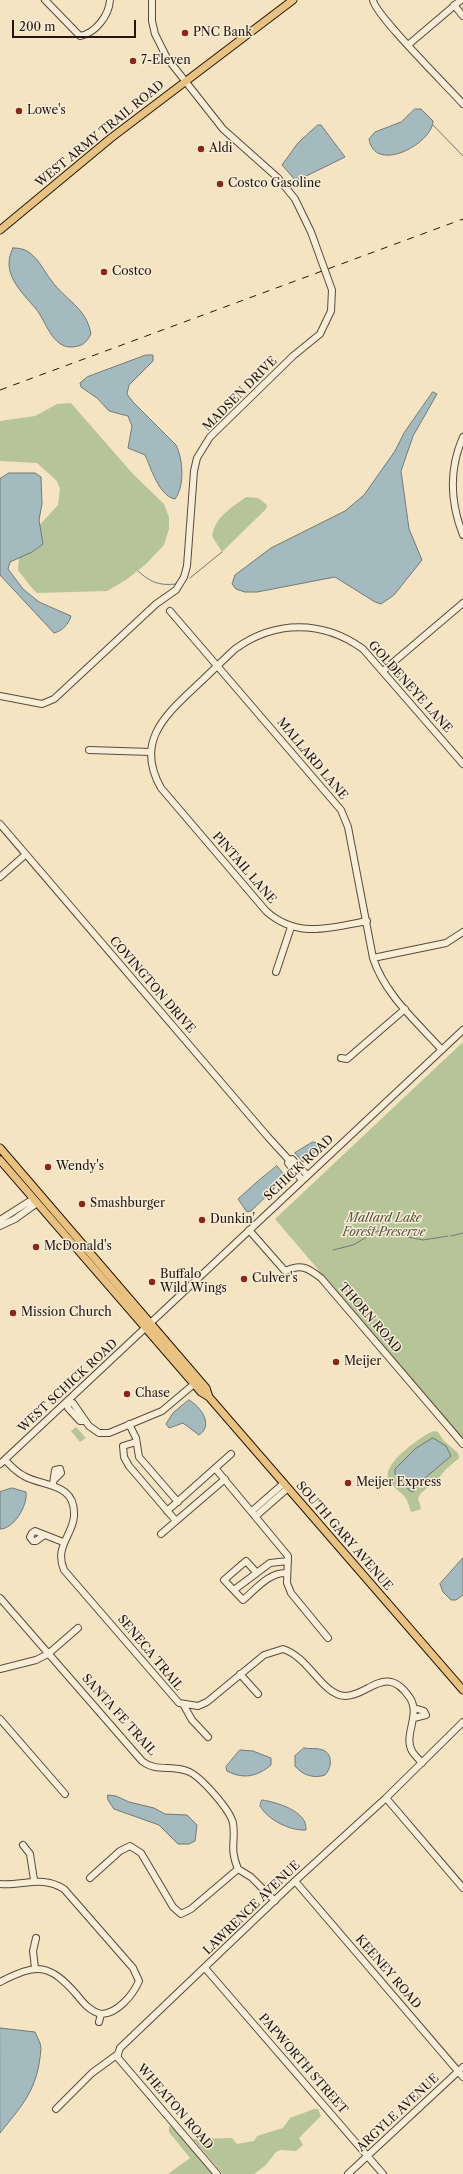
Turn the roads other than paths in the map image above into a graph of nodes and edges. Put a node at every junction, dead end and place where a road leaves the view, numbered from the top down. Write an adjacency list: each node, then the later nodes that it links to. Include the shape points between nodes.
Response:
1 (45, 0): 2 (street, via 80,36 102,21 108,11)
2 (110, 0)
3 (152, 0): 10 (street, MADSEN DRIVE, via 155,34 167,58)
4 (293, 0): 10 (main road, WEST ARMY TRAIL ROAD)
5 (373, 0): 9 (street, via 375,7)
6 (461, 0): 7 (street)
7 (454, 5): 8 (street); 9 (street)
8 (463, 16)
9 (408, 45): 11 (street)
10 (184, 81): 12 (main road, WEST ARMY TRAIL ROAD); 19 (street, MADSEN DRIVE, via 231,138 278,178 297,202 330,282 331,311 320,334 293,356 210,437 203,447 194,471 187,566 176,590 156,604 54,699 42,704)
11 (463, 104)
12 (0, 230)
13 (463, 436): 14 (street, via 452,478 453,501)
14 (463, 535)
15 (463, 603): 18 (street)
16 (170, 611): 17 (street, MALLARD LANE)
17 (217, 666): 18 (street, GOLDENEYE LANE, via 235,649 259,635 282,628 312,627 352,642 370,656); 21 (street, GOLDENEYE LANE, via 163,719 155,733); 26 (street, MALLARD LANE, via 341,810 348,828)
18 (383, 671): 22 (street, GOLDENEYE LANE)
19 (0, 696)
20 (89, 750): 21 (street)
21 (150, 752): 27 (street, PINTAIL LANE, via 155,776 166,795 266,911 276,920)
22 (463, 764)
23 (0, 824): 24 (street, COVINGTON DRIVE)
24 (25, 855): 25 (street); 37 (street, COVINGTON DRIVE)
25 (0, 877)
26 (367, 921): 27 (street, PINTAIL LANE, via 316,930); 29 (street, MALLARD LANE)
27 (291, 927): 30 (street)
28 (463, 932): 29 (street, via 446,943)
29 (373, 958): 31 (street, MALLARD LANE, via 385,985)
30 (276, 972)
31 (405, 1009): 33 (street, MALLARD LANE); 34 (street, via 347,1059)
32 (463, 1030): 33 (street, SCHICK ROAD)
33 (442, 1050): 38 (street, SCHICK ROAD)
34 (340, 1058)
35 (0, 1148): 44 (main road, SOUTH GARY AVENUE)
36 (0, 1160): 40 (main road, SOUTH GARY AVENUE)
37 (289, 1160): 38 (street, COVINGTON DRIVE); 39 (street, COVINGTON DRIVE, via 288,1163)
38 (307, 1176): 39 (street, SCHICK ROAD)
39 (302, 1180): 43 (street, SCHICK ROAD)
40 (35, 1201): 41 (street); 42 (street); 45 (main road, SOUTH GARY AVENUE)
41 (0, 1220)
42 (0, 1226)
43 (249, 1230): 44 (street, SCHICK ROAD); 51 (street, THORN ROAD, via 285,1271 307,1268 321,1278)
44 (150, 1323): 45 (street, WEST SCHICK ROAD); 47 (main road, SOUTH GARY AVENUE, via 206,1388)
45 (145, 1328): 46 (main road, SOUTH GARY AVENUE); 48 (street, WEST SCHICK ROAD)
46 (194, 1384): 47 (main road, SOUTH GARY AVENUE); 49 (street, via 162,1411)
47 (209, 1396): 56 (main road, SOUTH GARY AVENUE)
48 (68, 1401): 49 (street, via 73,1403 85,1421 99,1433 109,1433); 53 (street, WEST SCHICK ROAD)
49 (129, 1424): 50 (street)
50 (136, 1442): 57 (street, via 139,1457); 58 (street, via 123,1446 124,1457)
51 (463, 1444)
52 (231, 1454): 54 (street)
53 (2, 1462): 63 (street, SENECA TRAIL, via 24,1476 54,1482 66,1493 74,1517)
54 (215, 1468): 55 (street); 57 (street)
55 (225, 1479): 59 (street); 60 (street)
56 (286, 1486): 59 (street); 74 (main road, SOUTH GARY AVENUE)
57 (178, 1502): 58 (street)
58 (167, 1511): 60 (street)
59 (254, 1514): 64 (street, via 280,1543 288,1556)
60 (176, 1521): 61 (street)
61 (161, 1534)
62 (43, 1536): 63 (street)
63 (63, 1542): 76 (street, SENECA TRAIL, via 61,1560 67,1575 173,1698)
64 (288, 1561): 65 (street, via 270,1562); 66 (street)
65 (256, 1572): 67 (street); 67 (street, via 246,1561 224,1580)
66 (287, 1572): 67 (street, via 272,1575 243,1600); 70 (street, via 287,1583 291,1593)
67 (234, 1590)
68 (0, 1598): 71 (street, SANTA FE TRAIL)
69 (78, 1628): 71 (street)
70 (328, 1638)
71 (48, 1654): 72 (street, via 36,1660); 86 (street, SANTA FE TRAIL, via 144,1762 153,1767 186,1770 201,1780 232,1819 232,1850)
72 (0, 1669)
73 (240, 1674): 75 (street); 76 (street, SENECA TRAIL, via 207,1702 198,1706); 77 (street, SENECA TRAIL, via 264,1655 283,1649 299,1656 326,1688 333,1692 345,1696 384,1681 405,1691)
74 (463, 1690)
75 (258, 1694)
76 (183, 1704): 81 (street, via 192,1720)
77 (414, 1708): 78 (street, SENECA TRAIL); 78 (street, SENECA TRAIL, via 424,1711 426,1715)
78 (414, 1718): 82 (street, SENECA TRAIL, via 410,1743 412,1751)
79 (0, 1719): 83 (street)
80 (463, 1722): 82 (street, LAWRENCE AVENUE)
81 (208, 1737)
82 (422, 1763): 84 (street, LAWRENCE AVENUE)
83 (65, 1794)
84 (386, 1798): 89 (street, LAWRENCE AVENUE); 91 (street)
85 (23, 1845): 88 (street, via 30,1854)
86 (238, 1869): 87 (street, via 191,1909 182,1913 173,1907 141,1853 130,1846 120,1851); 92 (street, via 251,1877)
87 (90, 1878)
88 (34, 1880): 90 (street); 97 (street, via 55,1884 71,1895 133,1968 139,1981 132,1994 114,2010)
89 (295, 1881): 92 (street, LAWRENCE AVENUE); 100 (street, KEENEY ROAD)
90 (0, 1884)
91 (463, 1888)
92 (275, 1901): 95 (street, LAWRENCE AVENUE)
93 (36, 1938): 94 (street, via 33,1951)
94 (34, 1968): 96 (street, via 16,1973); 97 (street, via 57,1975 88,2008)
95 (205, 1968): 99 (street, LAWRENCE AVENUE, via 120,2048); 103 (street, PAPWORTH STREET)
96 (0, 1982)
97 (101, 2014): 98 (street)
98 (99, 2022)
99 (118, 2054): 102 (street, LAWRENCE AVENUE, via 92,2073); 104 (street, WHEATON ROAD, via 118,2058)
100 (461, 2069): 101 (street, KEENEY ROAD); 103 (street, ARGYLE AVENUE)
101 (463, 2077)
102 (56, 2109)
103 (368, 2156): 105 (street, ARGYLE AVENUE); 106 (street, PAPWORTH STREET)
104 (217, 2174)
105 (348, 2174)
106 (384, 2174)

